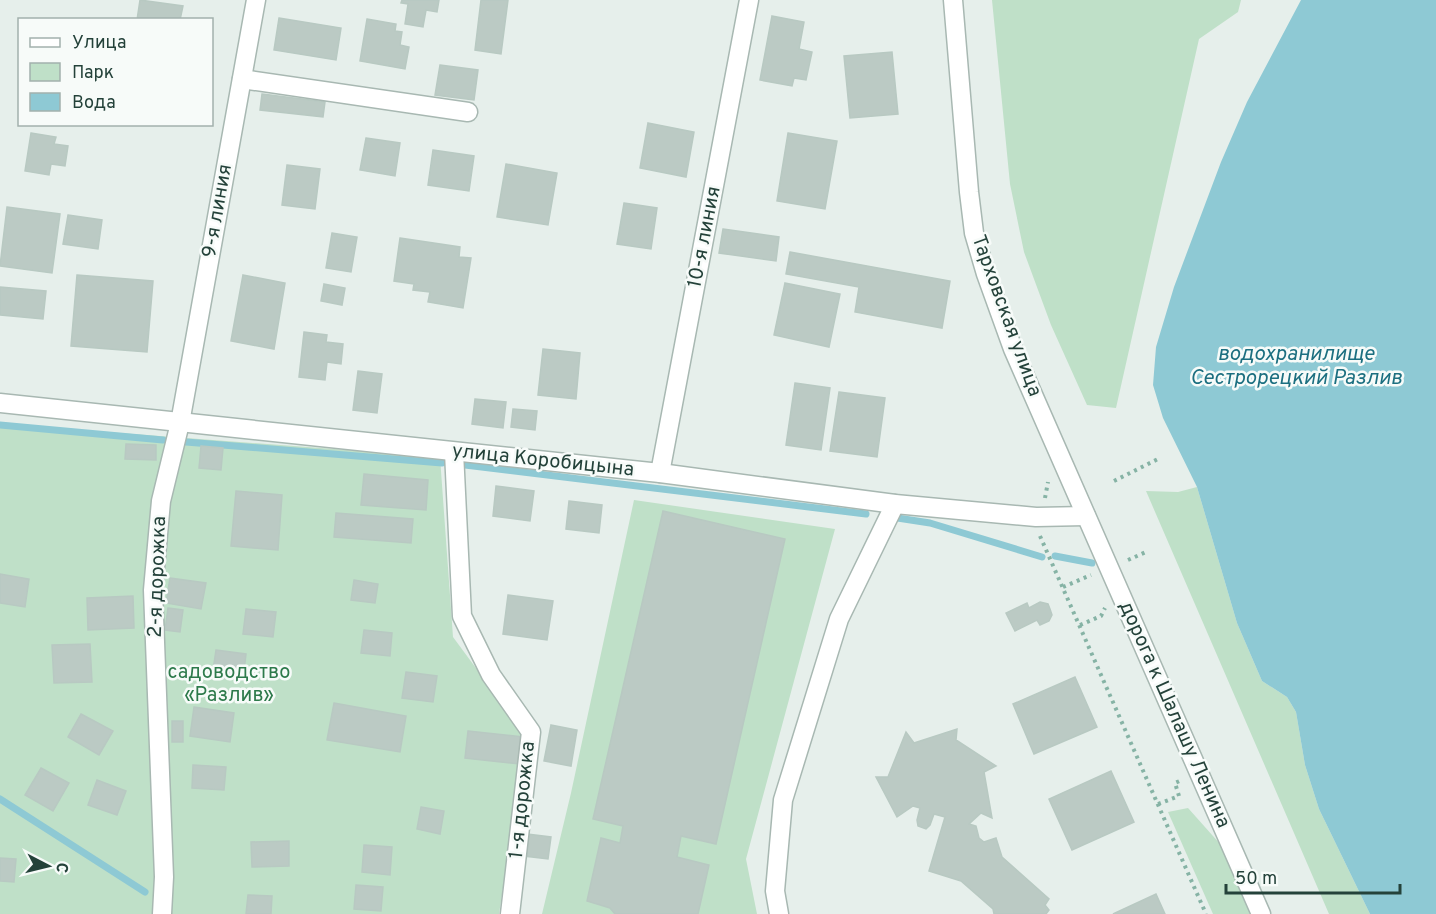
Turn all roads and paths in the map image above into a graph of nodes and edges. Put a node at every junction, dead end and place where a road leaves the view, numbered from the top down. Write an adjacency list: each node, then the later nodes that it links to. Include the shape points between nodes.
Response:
1 (256, 0): 4 (street, 9-я линия)
2 (749, 0): 10 (street, 10-я линия)
3 (953, 0): 13 (street, Тарховская улица, via 974,233 1013,349)
4 (242, 79): 5 (street); 7 (street, 9-я линия)
5 (468, 112)
6 (0, 403): 7 (street, улица Коробицына)
7 (180, 423): 8 (street, улица Коробицына); 21 (street, 2-я дорожка, via 161,501 153,590 164,877)
8 (454, 452): 10 (street, улица Коробицына); 22 (street, 1-я дорожка, via 462,616 491,675 531,732)
9 (1160, 458): 11 (path)
10 (660, 473): 12 (street, улица Коробицына)
11 (1114, 481)
12 (895, 504): 14 (street, улица Коробицына); 23 (street, via 839,619 783,800 775,891)
13 (1086, 516): 14 (street, улица Коробицына); 19 (street, дорога к Шалашу Ленина)
14 (1036, 517): 18 (path, via 1036,527)
15 (1146, 552): 16 (path)
16 (1128, 560)
17 (1098, 572): 18 (path)
18 (1063, 587): 20 (path)
19 (1204, 784): 20 (path, via 1191,790 1185,778 1175,783 1179,796); 25 (street, дорога к Шалашу Ленина)
20 (1158, 804): 24 (path)
21 (162, 914)
22 (510, 914)
23 (779, 914)
24 (1206, 914)
25 (1261, 914)

